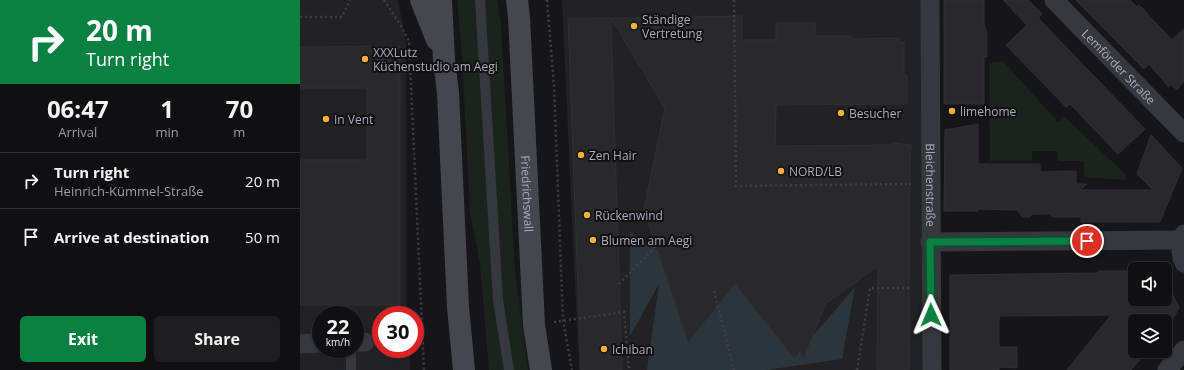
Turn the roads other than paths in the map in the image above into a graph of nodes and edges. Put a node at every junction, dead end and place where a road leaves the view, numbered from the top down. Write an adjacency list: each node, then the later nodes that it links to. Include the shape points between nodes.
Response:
1 (421, 0): 7 (main road)
2 (441, 0): 7 (main road)
3 (480, 0): 18 (lane, via 498,300)
4 (930, 0): 10 (street, Bleichenstraße)
5 (1054, 0): 8 (street, Lemförder Straße)
6 (518, 8): 19 (main road, Friedrichswall, via 534,325)
7 (444, 60): 17 (main road)
8 (1184, 133)
9 (1183, 237): 10 (street); 11 (street)
10 (930, 242): 20 (street, Bleichenstraße)
11 (1184, 263)
12 (312, 343): 13 (street)
13 (300, 344)
14 (1184, 350): 21 (street)
15 (354, 358): 16 (lane)
16 (351, 370)
17 (464, 370)
18 (510, 370)
19 (541, 370)
20 (932, 370)
21 (1167, 370)

